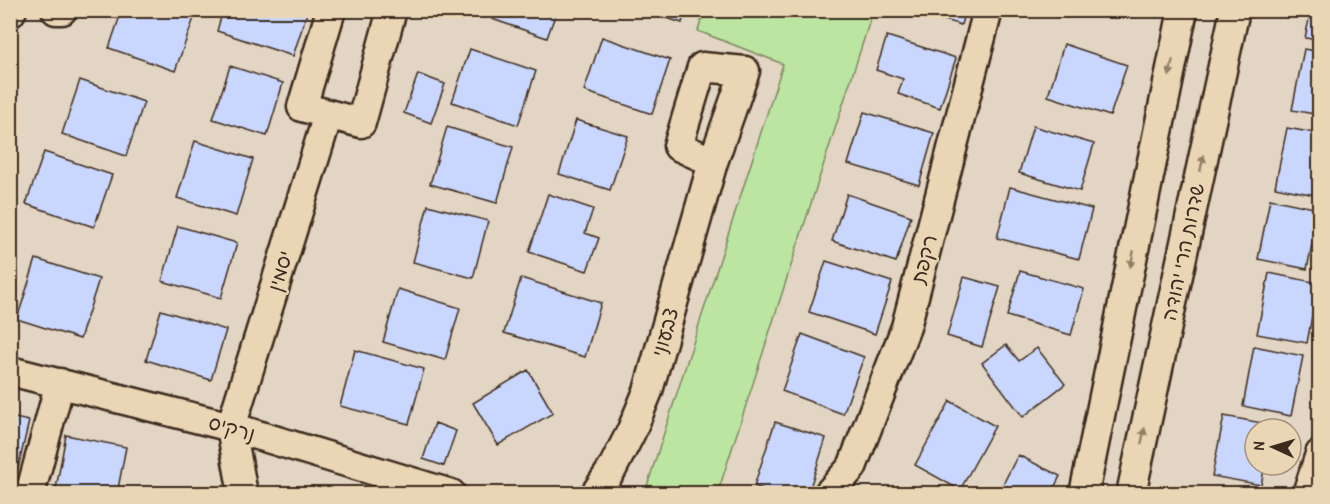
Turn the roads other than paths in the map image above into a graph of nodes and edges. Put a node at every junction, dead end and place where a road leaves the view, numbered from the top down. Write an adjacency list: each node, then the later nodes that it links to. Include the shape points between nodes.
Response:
1 (56, 10): 2 (street)
2 (62, 10)
3 (331, 10): 8 (street, via 302,107)
4 (392, 10): 8 (street, via 361,123)
5 (988, 10): 18 (street, רקפת, via 906,327 852,467)
6 (1183, 10): 19 (street, one-way to 19)
7 (1235, 10): 20 (street, שדרות הרי יהודה, one-way to 7)
8 (328, 114): 12 (street, יסמין)
9 (713, 162): 17 (street, צבעוני, via 648,391 612,469)
10 (10, 371): 11 (street, נרקיס)
11 (60, 383): 12 (street, נרקיס); 14 (street)
12 (231, 427): 15 (street); 16 (street, נרקיס)
13 (1320, 454): 21 (street)
14 (30, 494)
15 (243, 494)
16 (451, 494)
17 (595, 494)
18 (828, 494)
19 (1084, 494)
20 (1131, 494)
21 (1307, 494)

